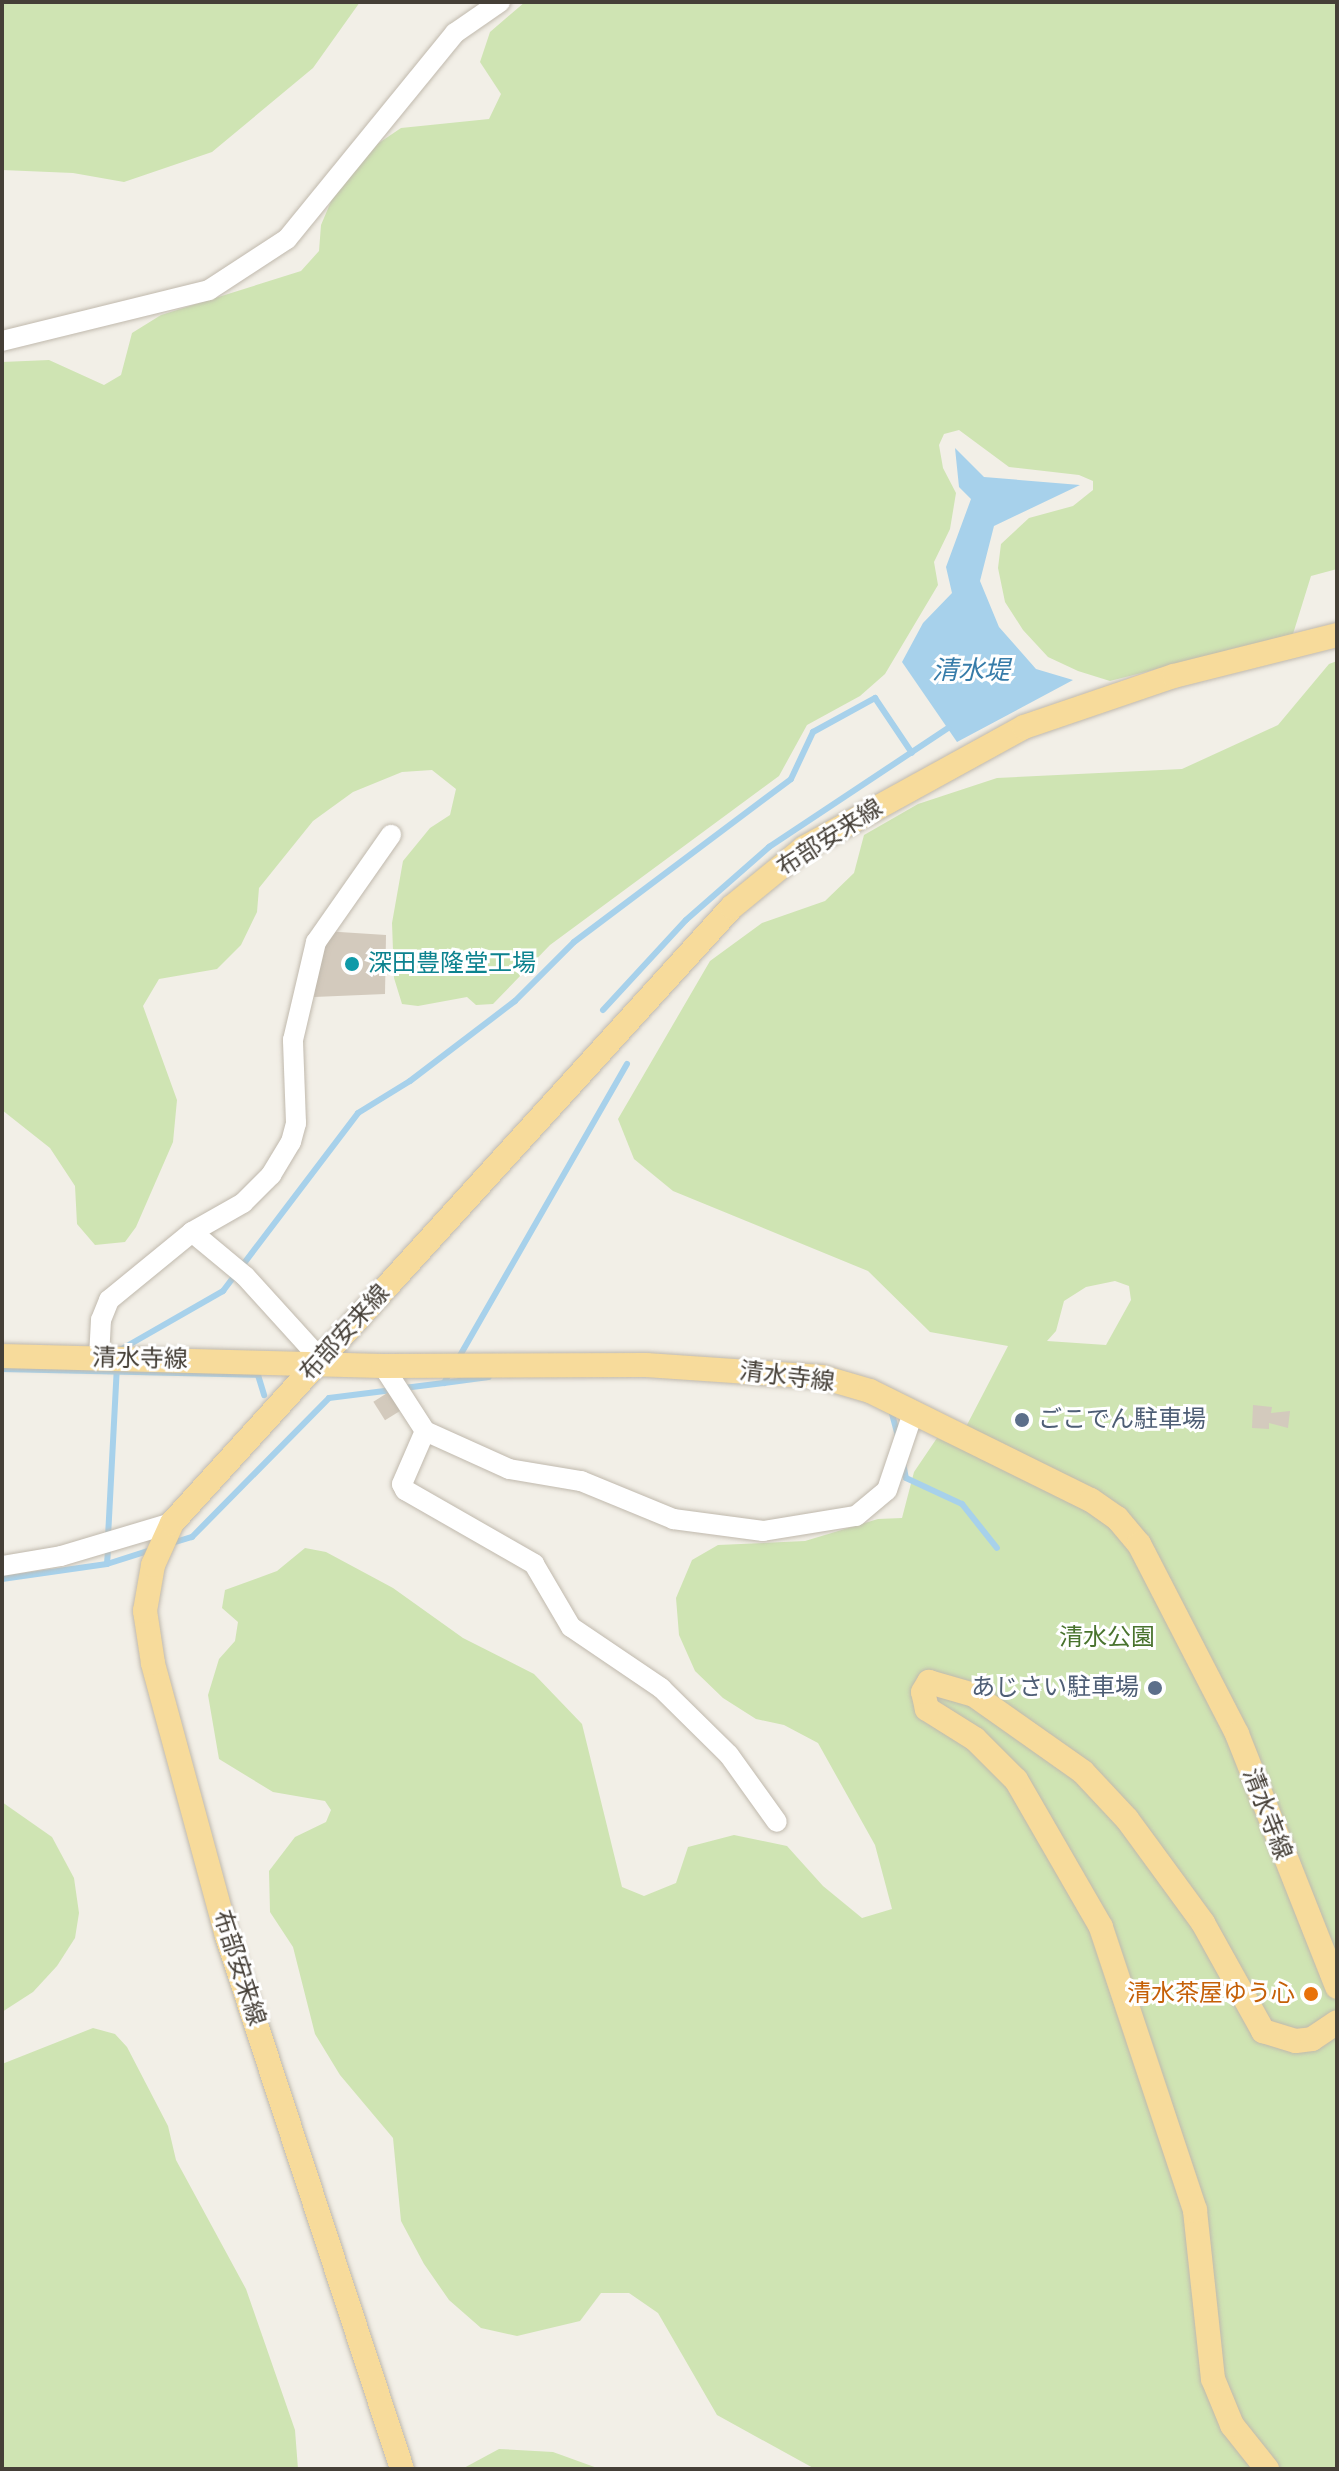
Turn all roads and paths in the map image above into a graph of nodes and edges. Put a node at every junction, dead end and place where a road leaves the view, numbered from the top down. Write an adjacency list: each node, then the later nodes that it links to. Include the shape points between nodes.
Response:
1 (500, 2): 2 (street, via 455,33 287,239 209,290)
2 (2, 341)
3 (1337, 635): 8 (main road, 布部安来線, via 1174,676 1048,717 921,780 804,848 732,907)
4 (391, 835): 5 (street, via 316,942 293,1040 296,1123 291,1142 271,1175 243,1203)
5 (192, 1232): 7 (street, via 109,1300 101,1320); 8 (street, via 245,1276 312,1350)
6 (2, 1356): 7 (main road, 清水寺線)
7 (99, 1358): 8 (main road, 清水寺線)
8 (317, 1364): 9 (main road, 清水寺線); 12 (main road, 布部安来線)
9 (383, 1366): 10 (main road, 清水寺線, via 762,1370 822,1377 870,1391); 11 (street)
10 (913, 1413): 11 (street, via 887,1490 856,1516 763,1531 673,1519 581,1481 509,1469); 15 (main road, 清水寺線, via 1091,1500 1117,1518 1139,1544 1237,1734)
11 (425, 1431): 14 (street, via 404,1476 405,1490 534,1564 571,1627 661,1688 729,1755)
12 (172, 1523): 13 (street, via 61,1556); 17 (main road, 布部安来線, via 153,1565 145,1611 153,1663 227,1936)
13 (2, 1566)
14 (777, 1822)
15 (1337, 1987)
16 (1337, 2022): 18 (main road, via 1312,2039 1296,2041 1263,2031 1203,1923 1127,1819 1083,1772 974,1695 929,1682 923,1692 927,1709 975,1739 1016,1780 1101,1927 1195,2210 1213,2379 1232,2425)
17 (402, 2469)
18 (1267, 2469)

